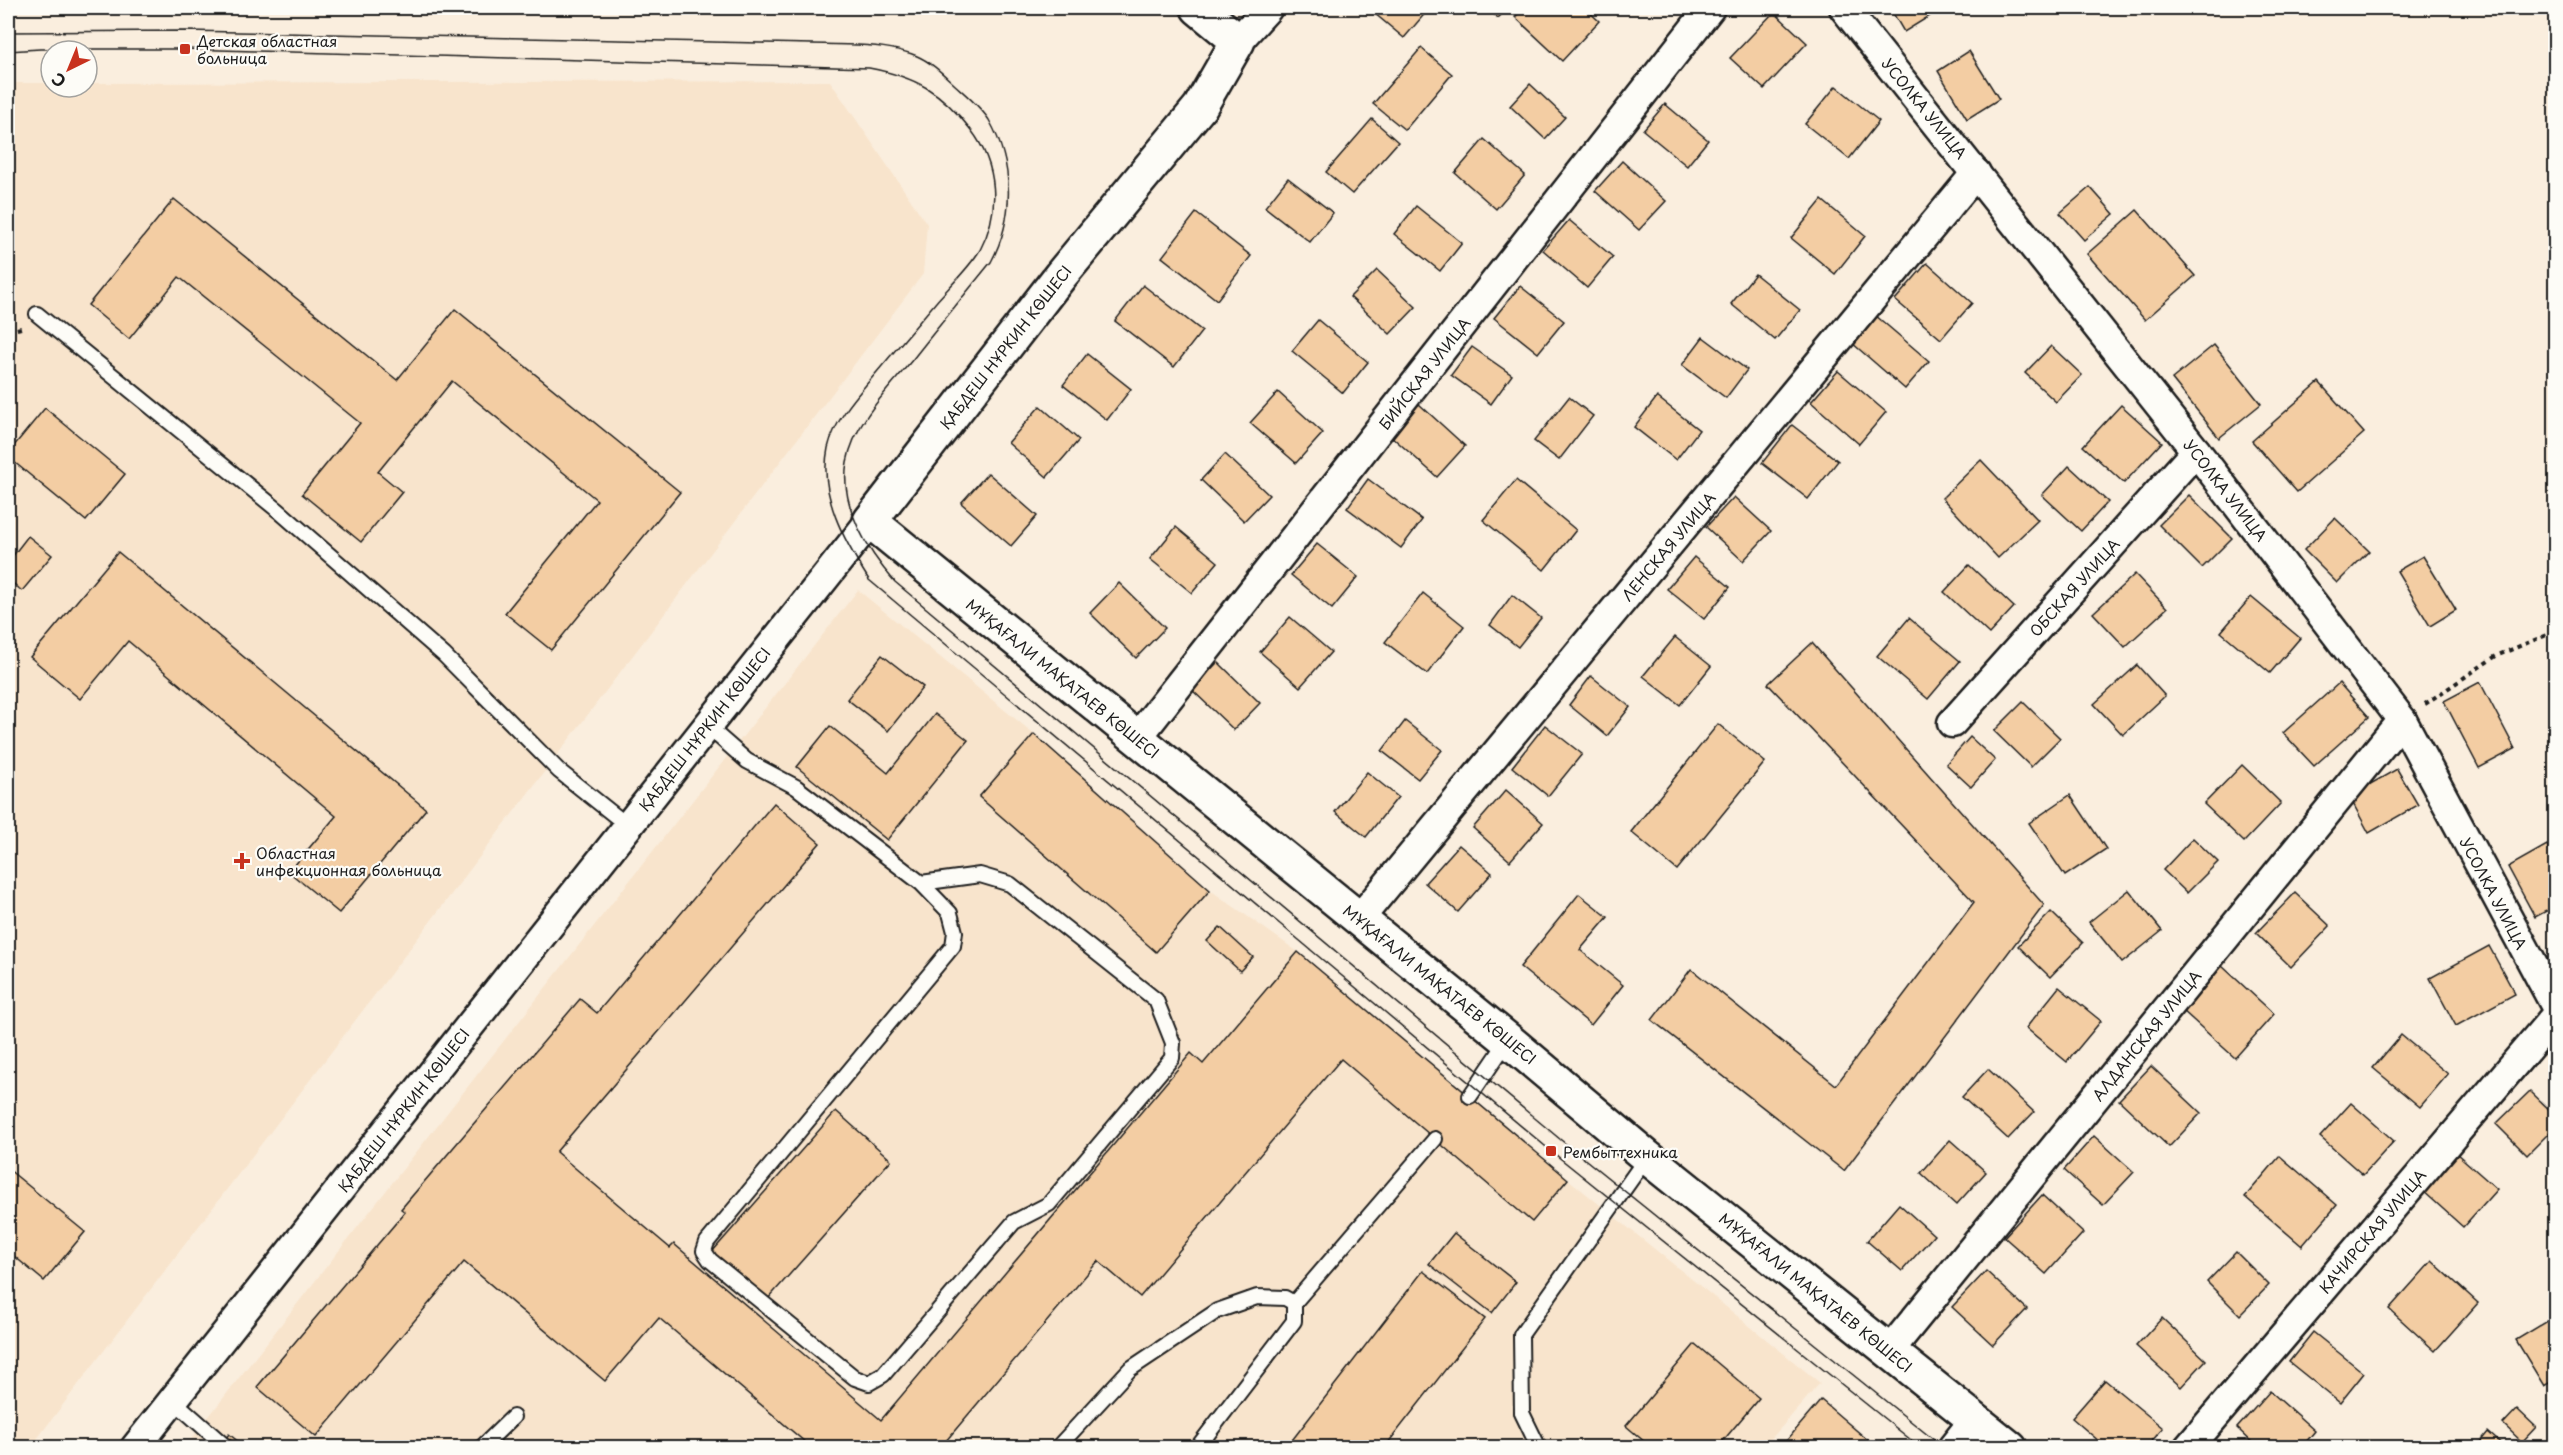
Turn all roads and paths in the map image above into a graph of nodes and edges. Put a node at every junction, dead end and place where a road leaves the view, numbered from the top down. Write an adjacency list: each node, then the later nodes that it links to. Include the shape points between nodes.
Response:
1 (1198, 8): 5 (main road)
2 (1268, 8): 5 (street, ҚАБДЕШ НҰРКИН КӨШЕСІ)
3 (1710, 8): 14 (street, БИЙСКАЯ УЛИЦА)
4 (1844, 8): 6 (street, УСОЛКА УЛИЦА)
5 (1238, 41): 9 (main road, ҚАБДЕШ НҰРКИН КӨШЕСІ, via 1200,107 1061,275)
6 (1976, 173): 8 (street, УСОЛКА УЛИЦА); 17 (street, ЛЕНСКАЯ УЛИЦА)
7 (37, 314): 15 (lane, via 288,518 444,655 559,771)
8 (2196, 451): 11 (street, УСОЛКА УЛИЦА); 12 (street, ОБСКАЯ УЛИЦА)
9 (870, 521): 13 (street, ҚАБДЕШ НҰРКИН КӨШЕСІ); 14 (main road, МҰҚАҒАЛИ МАҚАТАЕВ КӨШЕСІ)
10 (2556, 631): 11 (path, via 2496,656)
11 (2402, 720): 18 (street, УСОЛКА УЛИЦА); 25 (street, АЛДАНСКАЯ УЛИЦА)
12 (1952, 723)
13 (707, 726): 15 (street, ҚАБДЕШ НҰРКИН КӨШЕСІ); 16 (lane, via 747,761 796,787)
14 (1137, 738): 17 (main road, МҰҚАҒАЛИ МАҚАТАЕВ КӨШЕСІ)
15 (628, 826): 26 (street, ҚАБДЕШ НҰРКИН КӨШЕСІ)
16 (921, 883): 16 (lane, via 980,875 1010,884 1156,1000 1173,1043 1172,1058 1049,1204 1014,1222 883,1375 868,1383 855,1378 710,1260 704,1251 707,1242 953,946 956,932 950,913)
17 (1359, 919): 20 (main road, МҰҚАҒАЛИ МАҚАТАЕВ КӨШЕСІ)
18 (2556, 1007)
19 (2556, 1015): 37 (street, КАЧИРСКАЯ УЛИЦА)
20 (1508, 1040): 21 (lane); 23 (main road, МҰҚАҒАЛИ МАҚАТАЕВ КӨШЕСІ)
21 (1470, 1096)
22 (1435, 1139): 24 (lane)
23 (1647, 1157): 25 (main road, МҰҚАҒАЛИ МАҚАТАЕВ КӨШЕСІ); 34 (lane, via 1521,1335 1522,1413)
24 (1294, 1303): 32 (lane, via 1285,1298 1257,1297 1217,1311 1130,1369); 33 (lane, via 1294,1321)
25 (1890, 1350): 28 (main road, МҰҚАҒАЛИ МАҚАТАЕВ КӨШЕСІ)
26 (174, 1401): 29 (street, ҚАБДЕШ НҰРКИН КӨШЕСІ); 30 (lane)
27 (513, 1417): 31 (lane)
28 (1975, 1419): 35 (street); 36 (main road, МҰҚАҒАЛИ МАҚАТАЕВ КӨШЕСІ)
29 (135, 1448)
30 (227, 1448)
31 (482, 1448)
32 (1057, 1448)
33 (1197, 1448)
34 (1539, 1448)
35 (1952, 1448)
36 (2010, 1448)
37 (2188, 1448)

